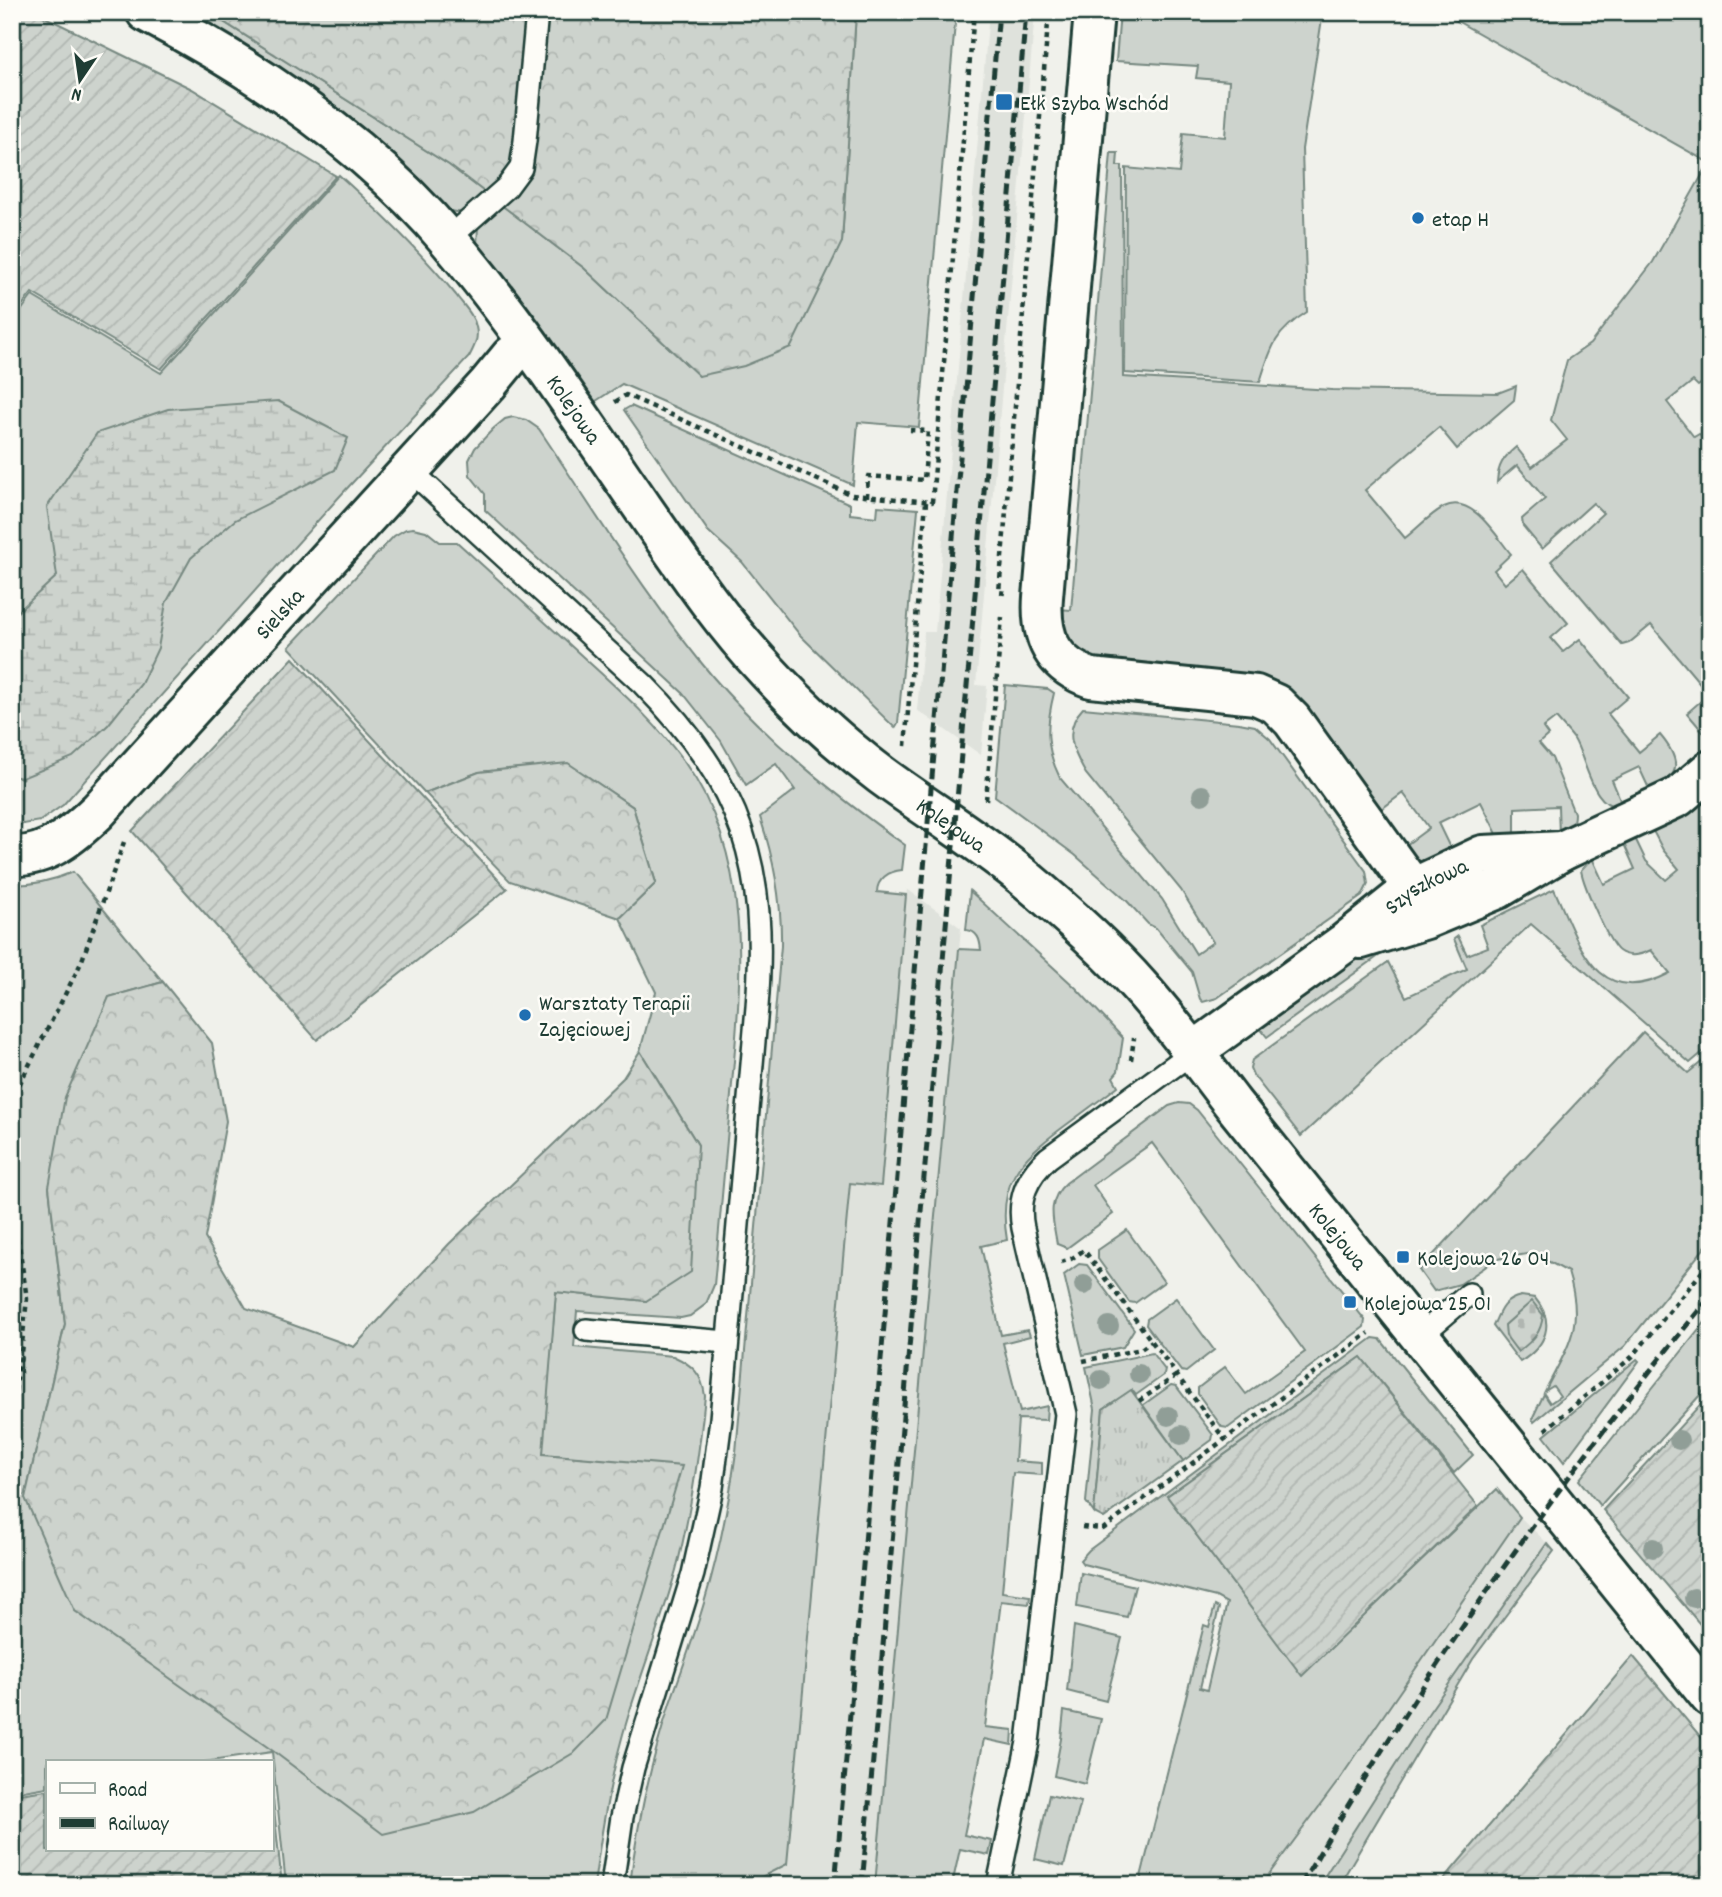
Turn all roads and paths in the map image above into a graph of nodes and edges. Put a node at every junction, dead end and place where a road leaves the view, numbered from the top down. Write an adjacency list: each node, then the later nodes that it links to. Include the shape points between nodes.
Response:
1 (146, 12): 6 (street, Kolejowa, via 271,86 345,140)
2 (537, 12): 6 (lane, via 521,168 507,187)
3 (974, 12): 12 (path, via 932,502)
4 (1049, 12): 13 (path, via 999,592)
5 (1094, 12): 23 (street, via 1041,620 1047,641 1061,661 1091,678 1256,695 1276,704)
6 (448, 239): 7 (street, Kolejowa)
7 (527, 343): 8 (street, Kolejowa); 10 (street, Sielska)
8 (585, 423): 11 (path, via 626,395 852,495); 25 (street, Kolejowa, via 711,605 772,677 860,758 1001,860 1076,923 1135,980)
9 (910, 430): 11 (path, via 928,432 924,480 868,476)
10 (410, 470): 22 (street, Sielska, via 75,834 49,848); 35 (lane, via 662,703 707,760 739,821 755,882 760,960)
11 (867, 497): 12 (path)
12 (926, 502): 16 (path)
13 (1004, 593): 14 (path); 19 (path, via 985,805)
14 (1013, 594)
15 (897, 741): 16 (path)
16 (905, 747): 17 (path)
17 (913, 754)
18 (1710, 770): 21 (street, Szyszkowa, via 1678,797)
19 (975, 797)
20 (124, 842): 26 (path, via 81,963)
21 (1562, 851): 23 (street, Szyszkowa, via 1483,855); 24 (street, Szyszkowa, via 1475,900)
22 (12, 856)
23 (1413, 888): 24 (street, Szyszkowa)
24 (1343, 944): 25 (street, Szyszkowa)
25 (1193, 1052): 33 (street, Kolejowa); 45 (lane, via 1048,1158 1028,1182 1022,1201 1023,1228 1066,1415 1028,1742)
26 (12, 1102)
27 (12, 1198): 39 (path, via 27,1299)
28 (1710, 1262): 40 (path, via 1633,1356)
29 (1055, 1264): 34 (path, via 1084,1250)
30 (1469, 1294): 33 (lane)
31 (1379, 1326): 41 (path)
32 (586, 1330): 35 (lane)
33 (1420, 1336): 43 (street, Kolejowa)
34 (1152, 1341): 36 (path, via 1141,1349); 37 (path)
35 (727, 1342): 44 (lane, via 708,1515 686,1602 633,1768)
36 (1079, 1362)
37 (1177, 1375): 38 (path); 41 (path)
38 (1139, 1401)
39 (12, 1410)
40 (1536, 1437)
41 (1225, 1440): 42 (path, via 1103,1529)
42 (1076, 1526)
43 (1710, 1698)
44 (612, 1885)
45 (998, 1885)

